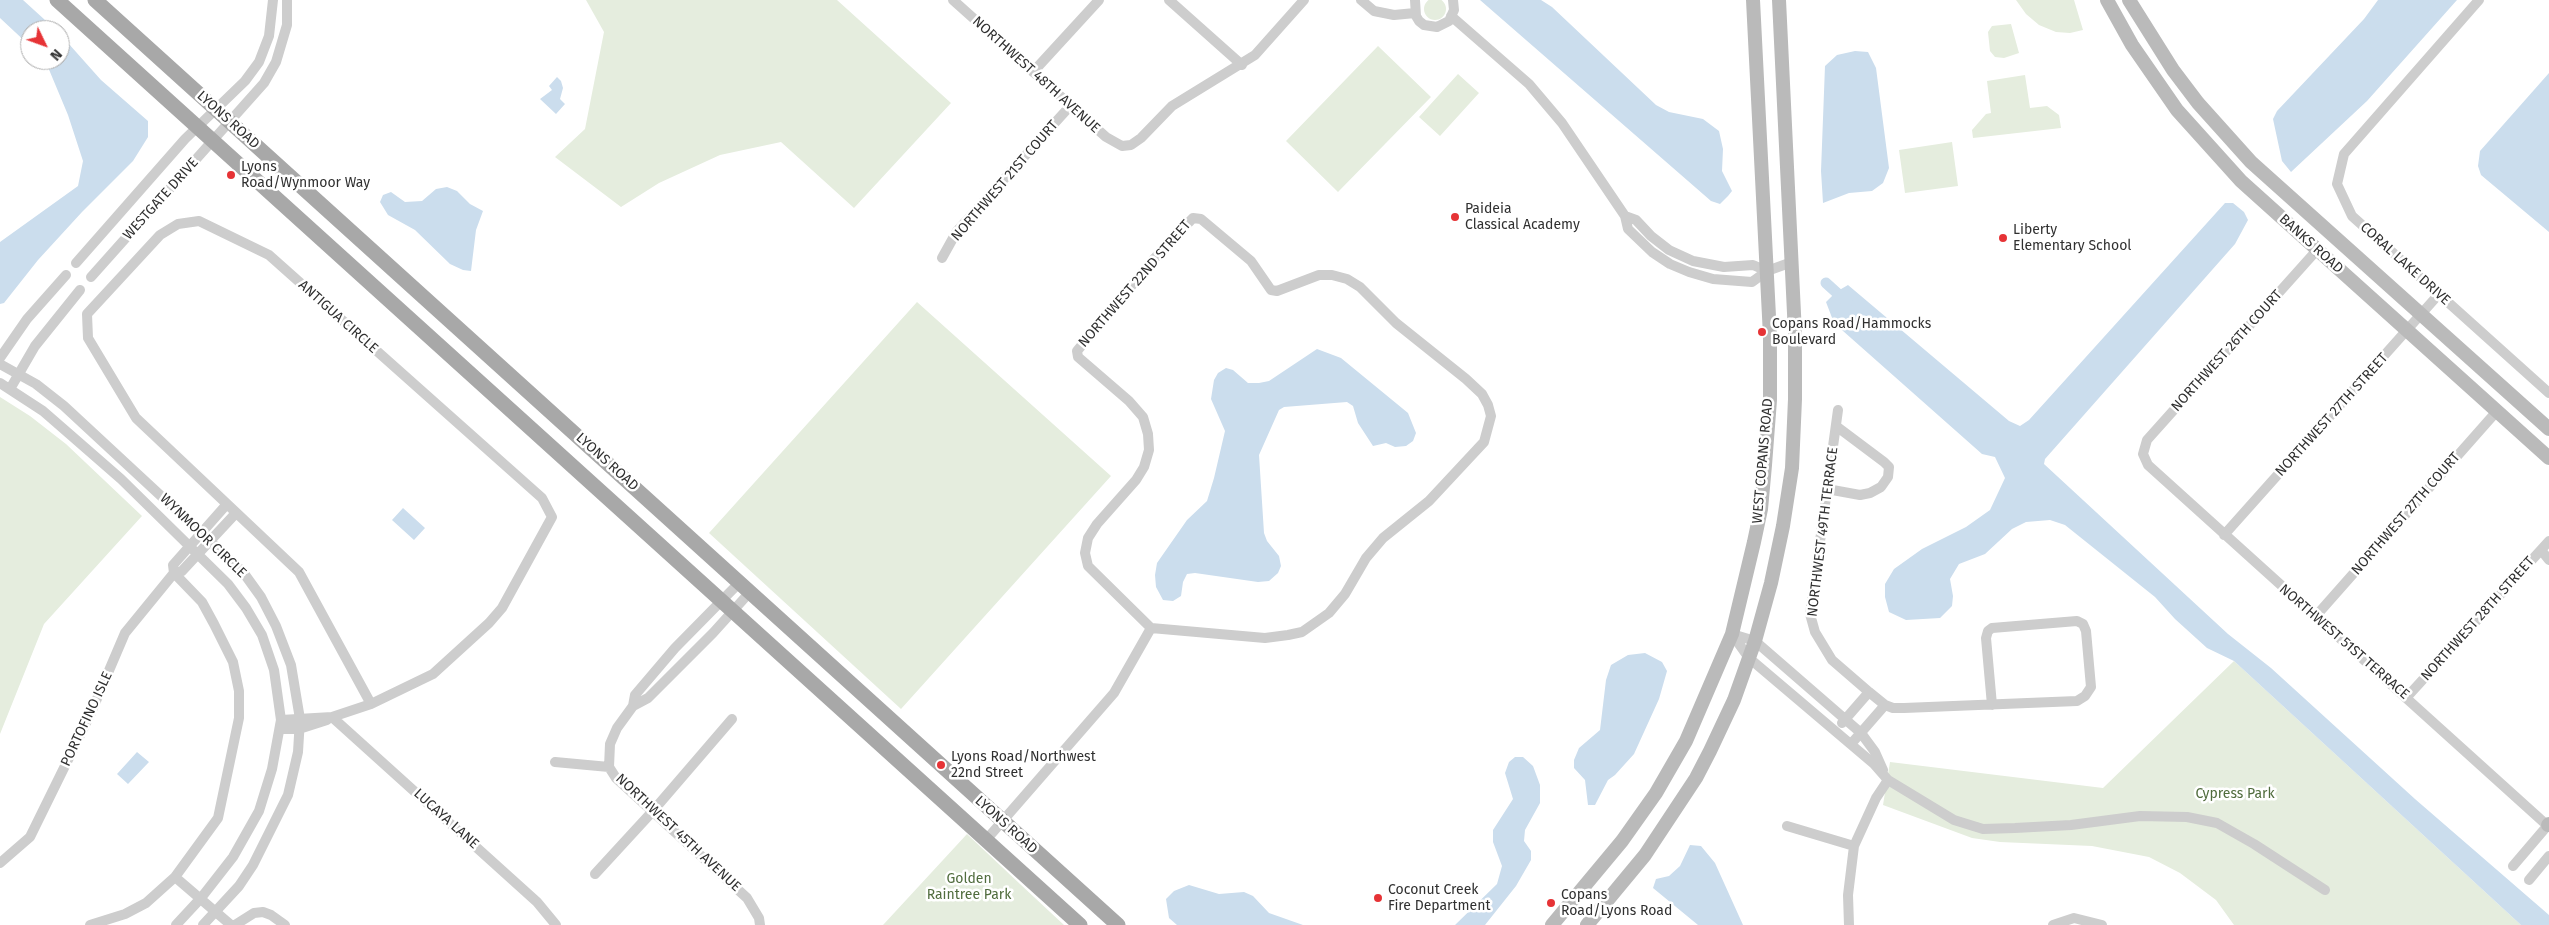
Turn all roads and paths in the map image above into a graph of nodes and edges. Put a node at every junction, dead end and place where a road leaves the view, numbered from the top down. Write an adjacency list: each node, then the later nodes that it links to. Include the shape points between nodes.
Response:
1 (57, 0): 24 (main road, LYONS ROAD)
2 (95, 0): 22 (main road, LYONS ROAD)
3 (273, 0): 22 (street, WESTGATE DRIVE, via 268,36 259,62)
4 (287, 0): 23 (street, WESTGATE DRIVE, via 287,24 276,62 264,83)
5 (953, 0): 20 (street, NORTHWEST 48TH AVENUE)
6 (1099, 0): 20 (street)
7 (1169, 0): 19 (street)
8 (1304, 0): 19 (street, via 1255,55)
9 (1361, 0): 17 (street, via 1374,11 1394,15)
10 (1415, 0): 17 (street)
11 (1453, 0): 18 (street)
12 (1753, 0): 31 (main road, WEST COPANS ROAD)
13 (1778, 0): 29 (main road, WEST COPANS ROAD)
14 (2107, 0): 27 (main road, BANKS ROAD, via 2154,78 2196,133 2241,181)
15 (2129, 0): 36 (main road, BANKS ROAD, via 2173,70 2223,133 2250,162)
16 (2479, 0): 35 (street, CORAL LAKE DRIVE, via 2344,154 2337,184 2352,216)
17 (1415, 13): 18 (street, via 1419,21 1430,27 1443,25)
18 (1451, 16): 26 (street, via 1528,84 1562,123)
19 (1242, 65): 21 (street, NORTHWEST 48TH AVENUE, via 1172,106 1131,145 1122,146 1106,137)
20 (1033, 72): 21 (street, NORTHWEST 48TH AVENUE)
21 (1071, 106): 28 (street, NORTHWEST 21ST COURT, via 957,231)
22 (216, 109): 23 (main road, LYONS ROAD); 24 (street, WESTGATE DRIVE)
23 (231, 122): 25 (street, WESTGATE DRIVE); 62 (main road, LYONS ROAD)
24 (198, 126): 25 (main road, LYONS ROAD); 30 (street, WESTGATE DRIVE)
25 (214, 141): 33 (street, WESTGATE DRIVE); 63 (main road, LYONS ROAD)
26 (1625, 216): 31 (street, via 1636,220 1650,236 1670,250 1693,261 1724,267 1753,265); 31 (street, via 1628,229 1638,240 1670,264 1689,272 1713,279 1752,282)
27 (2318, 250): 37 (main road, BANKS ROAD); 48 (street, NORTHWEST 26TH COURT, via 2148,440)
28 (942, 258)
29 (1792, 262): 31 (street); 67 (main road, WEST COPANS ROAD, via 1796,399 1792,468 1771,584)
30 (76, 263)
31 (1767, 271): 66 (main road, WEST COPANS ROAD, via 1770,400 1761,509)
32 (66, 275): 38 (street, via 27,319)
33 (91, 277)
34 (80, 290): 40 (street, via 35,346)
35 (2439, 294): 36 (street, NORTHWEST 27TH STREET); 43 (street, CORAL LAKE DRIVE)
36 (2421, 315): 37 (street, NORTHWEST 27TH STREET); 47 (main road, BANKS ROAD)
37 (2407, 331): 45 (main road, BANKS ROAD); 54 (street, NORTHWEST 27TH STREET)
38 (0, 358)
39 (0, 364): 40 (street, WYNMOOR CIRCLE)
40 (19, 374): 42 (street); 53 (street, WYNMOOR CIRCLE, via 64,406)
41 (0, 383): 42 (street, WYNMOOR CIRCLE)
42 (10, 389): 57 (street, WYNMOOR CIRCLE, via 43,411 88,450)
43 (2549, 393)
44 (1838, 410): 46 (street, NORTHWEST 49TH TERRACE)
45 (2497, 411): 49 (main road, BANKS ROAD); 64 (street, NORTHWEST 27TH COURT)
46 (1836, 426): 50 (street, NORTHWEST 49TH TERRACE); 50 (street, via 1884,462 1889,467 1888,477 1881,487 1865,494)
47 (2549, 429)
48 (2143, 454): 54 (street, NORTHWEST 51ST TERRACE, via 2148,465)
49 (2549, 458)
50 (1827, 489): 69 (street, NORTHWEST 49TH TERRACE, via 1811,622 1832,660)
51 (227, 504): 52 (street, ANTIGUA CIRCLE); 53 (street); 71 (street, ANTIGUA CIRCLE, via 136,418 88,338 88,314 160,236 178,224 199,221 269,255 542,498 552,517 502,608 489,623 433,674)
52 (236, 513): 56 (street); 71 (street, ANTIGUA CIRCLE, via 299,572)
53 (201, 533): 56 (street, WYNMOOR CIRCLE); 57 (street)
54 (2224, 535): 64 (street, NORTHWEST 51ST TERRACE)
55 (2549, 541): 58 (street, NORTHWEST 28TH STREET)
56 (210, 542): 59 (street); 79 (street, WYNMOOR CIRCLE, via 243,572 272,619 291,665)
57 (189, 546): 59 (street, WYNMOOR CIRCLE); 61 (street, PORTOFINO ISLE, via 173,565)
58 (2541, 550): 60 (street); 70 (street, NORTHWEST 28TH STREET)
59 (198, 556): 61 (street, PORTOFINO ISLE, via 182,571); 78 (street, WYNMOOR CIRCLE, via 228,584 262,635 274,670)
60 (2549, 560)
61 (174, 573): 93 (street, PORTOFINO ISLE, via 126,633 30,837); 96 (street, via 202,602 233,662 239,691 239,709 218,818)
62 (745, 587): 63 (street); 87 (main road, LYONS ROAD)
63 (728, 605): 74 (street, via 648,698); 74 (street, via 675,648 635,695); 90 (main road, LYONS ROAD)
64 (2315, 617): 70 (street, NORTHWEST 51ST TERRACE)
65 (1151, 628): 65 (street, NORTHWEST 22ND STREET, via 1265,638 1302,632 1314,625 1345,594 1366,558 1383,538 1428,501 1484,442 1491,416 1482,394 1347,278 1319,275 1277,291 1271,290 1250,261 1201,219 1193,218 1146,268 1077,351 1078,358 1129,400 1143,417 1148,434 1150,450 1144,466 1136,480 1097,524 1088,538 1085,553 1088,566); 87 (street, via 1114,693)
66 (1732, 634): 67 (street); 68 (street); 110 (main road, WEST COPANS ROAD, via 1686,741 1656,793 1594,877)
67 (1755, 641): 68 (main road, WEST COPANS ROAD); 77 (street)
68 (1749, 658): 80 (street); 111 (main road, WEST COPANS ROAD, via 1734,700 1696,778 1645,855)
69 (1869, 692): 73 (street, NORTHWEST 49TH TERRACE); 77 (street)
70 (2407, 697): 88 (street, NORTHWEST 51ST TERRACE)
71 (371, 704): 75 (street, ANTIGUA CIRCLE)
72 (1992, 704): 72 (street, via 2077,701 2085,696 2091,686 2083,624 2077,621 1992,628 1988,631); 73 (street, via 1904,708)
73 (1885, 705): 81 (street)
74 (633, 706): 84 (street, via 610,744)
75 (332, 717): 79 (street, ANTIGUA CIRCLE); 106 (street, LUCAYA LANE, via 536,902)
76 (732, 718): 86 (street)
77 (1845, 720): 80 (street); 81 (street)
78 (280, 724): 79 (street, ANTIGUA CIRCLE); 99 (street, WYNMOOR CIRCLE, via 272,769 259,811 233,857)
79 (300, 724): 100 (street, WYNMOOR CIRCLE, via 298,752 288,795 280,813 253,865)
80 (1835, 731): 82 (street)
81 (1861, 733): 82 (street); 85 (street, via 1875,752)
82 (1851, 744): 85 (street)
83 (555, 762): 84 (street)
84 (609, 767): 86 (street, NORTHWEST 45TH AVENUE, via 616,778)
85 (1888, 780): 91 (street); 98 (street, via 1954,820 1983,829 2071,825 2140,816 2187,816 2217,824)
86 (652, 812): 95 (street); 107 (street, NORTHWEST 45TH AVENUE, via 747,898)
87 (1002, 822): 90 (street); 109 (main road, LYONS ROAD)
88 (2549, 825): 94 (street)
89 (1787, 826): 91 (street)
90 (986, 840): 108 (main road, LYONS ROAD)
91 (1854, 846): 112 (street, via 1848,895)
92 (2549, 856): 97 (street)
93 (0, 863)
94 (2513, 866)
95 (595, 874)
96 (175, 877): 99 (street); 101 (street, via 146,903 125,914)
97 (2529, 880)
98 (2325, 890)
99 (201, 898): 100 (street); 102 (street, WYNMOOR CIRCLE)
100 (216, 911): 103 (street, WYNMOOR CIRCLE); 104 (street)
101 (90, 925)
102 (176, 925)
103 (204, 925)
104 (233, 925): 105 (street, via 254,913 264,912)
105 (285, 925)
106 (556, 925)
107 (760, 925)
108 (1080, 925)
109 (1118, 925)
110 (1552, 925)
111 (1587, 925)
112 (1849, 925)
113 (2053, 925): 114 (street, via 2074,918)
114 (2102, 925)

